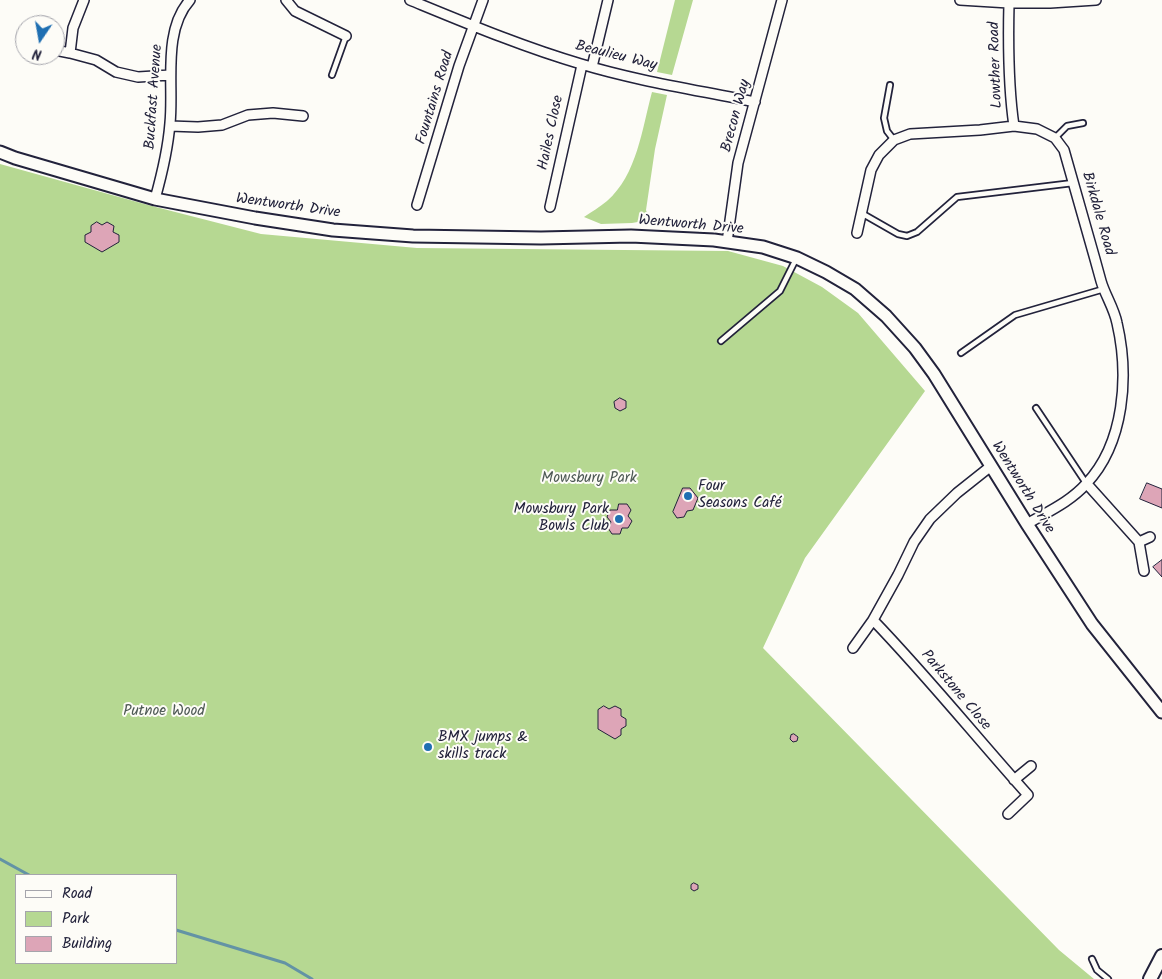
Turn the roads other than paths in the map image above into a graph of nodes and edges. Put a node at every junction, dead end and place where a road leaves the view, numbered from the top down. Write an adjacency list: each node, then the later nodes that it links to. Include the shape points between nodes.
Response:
1 (84, 0): 14 (street, via 73,28)
2 (190, 0): 17 (street, Buckfast Avenue, via 172,40)
3 (286, 0): 12 (street, via 295,11)
4 (410, 0): 11 (street, Beaulieu Way)
5 (483, 0): 11 (street, Fountains Road)
6 (608, 0): 16 (street)
7 (782, 0): 20 (street, Brecon Way)
8 (960, 0): 10 (street)
9 (1096, 0): 10 (street)
10 (1009, 4): 24 (street, Lowther Road, via 1010,101)
11 (474, 26): 15 (street, Beaulieu Way); 30 (street, Fountains Road)
12 (346, 36): 18 (lane)
13 (65, 52): 14 (street)
14 (70, 53): 17 (street, via 96,60 116,72 138,77)
15 (582, 64): 16 (street, Beaulieu Way); 31 (street, Hailes Close)
16 (592, 67): 20 (street, Beaulieu Way)
17 (170, 75): 23 (street, Buckfast Avenue)
18 (332, 75)
19 (890, 85): 26 (lane, via 884,118 886,131)
20 (755, 102): 34 (street, Brecon Way, via 738,163)
21 (303, 116): 23 (street, via 273,112 248,115 222,125)
22 (1083, 124): 25 (lane, via 1067,126)
23 (170, 126): 29 (street, Buckfast Avenue)
24 (1014, 126): 25 (street, via 1037,129); 26 (street, via 910,134)
25 (1055, 138): 28 (street, Birkdale Road, via 1064,150)
26 (894, 140): 32 (street, via 879,155 871,170)
27 (0, 152): 29 (street, Wentworth Drive)
28 (1073, 183): 32 (lane, via 957,197 918,232 907,236); 36 (street, Birkdale Road)
29 (155, 199): 34 (street, Wentworth Drive, via 333,230 413,236 631,236)
30 (417, 205)
31 (550, 208)
32 (863, 214): 33 (street)
33 (857, 233)
34 (727, 242): 35 (street, Wentworth Drive, via 763,247)
35 (797, 258): 37 (lane, via 780,291); 40 (street, Wentworth Drive, via 855,289 886,316 934,374)
36 (1104, 289): 38 (lane, via 1015,315); 41 (street, Birkdale Road, via 1117,321 1123,354 1122,398 1106,457)
37 (722, 341)
38 (961, 353)
39 (1036, 408): 41 (lane)
40 (991, 466): 42 (street, Wentworth Drive); 46 (street, via 930,519 914,542)
41 (1087, 484): 42 (street, Birkdale Road); 44 (street)
42 (1027, 524): 48 (street, Wentworth Drive, via 1092,624)
43 (1150, 537): 44 (street)
44 (1139, 542): 45 (street)
45 (1144, 571)
46 (873, 620): 47 (street); 50 (street, Parkstone Close)
47 (853, 648)
48 (1162, 712)
49 (1031, 766): 50 (street)
50 (1014, 780): 51 (street, Parkstone Close, via 1028,795)
51 (1008, 814)
52 (1162, 956): 55 (main road)
53 (1092, 959): 54 (lane, via 1097,970)
54 (1108, 979)
55 (1150, 979)

